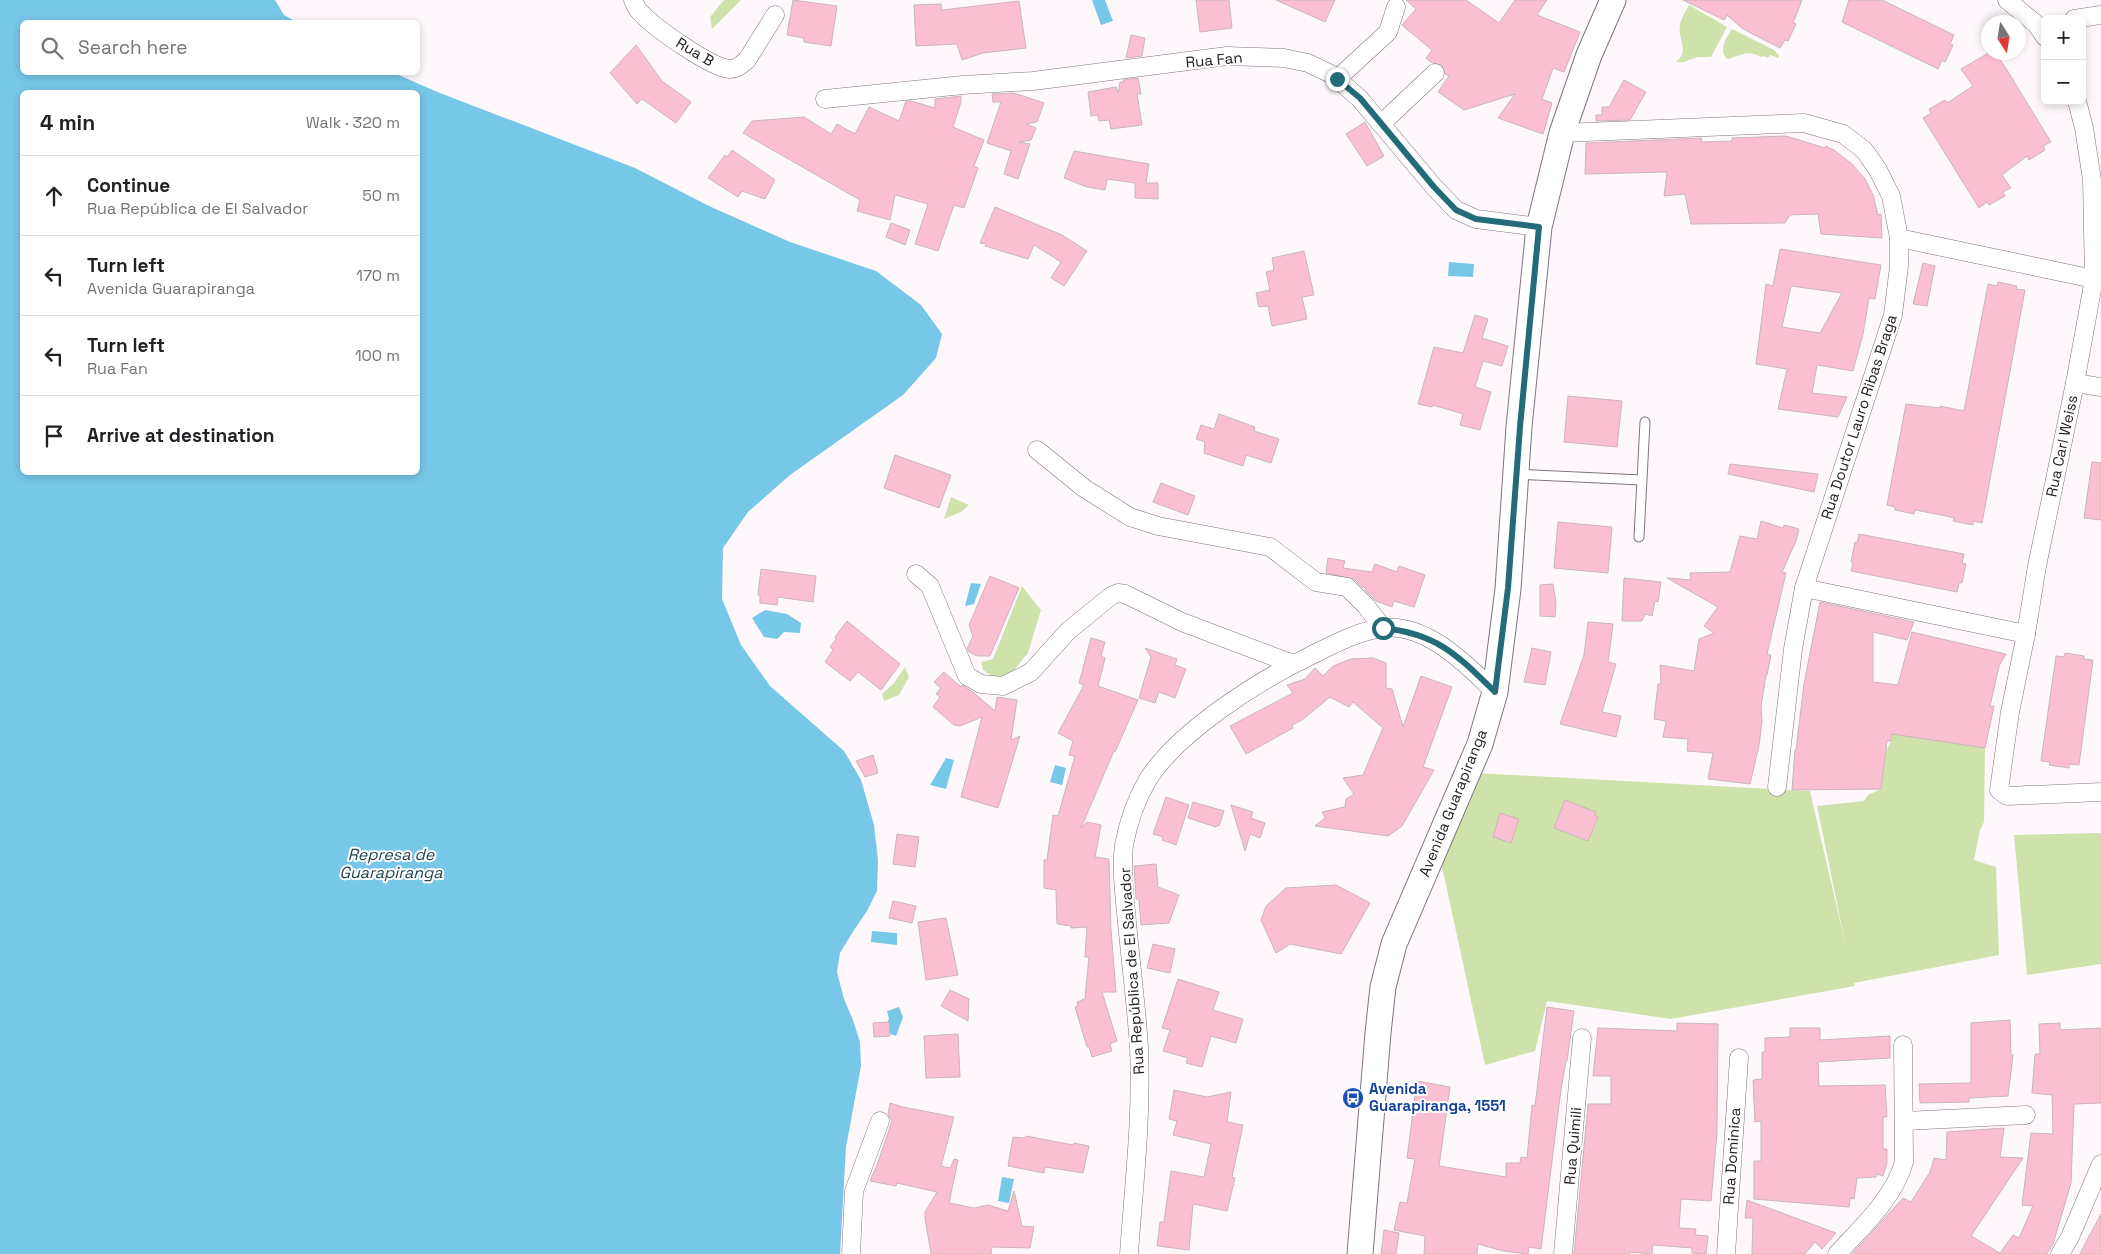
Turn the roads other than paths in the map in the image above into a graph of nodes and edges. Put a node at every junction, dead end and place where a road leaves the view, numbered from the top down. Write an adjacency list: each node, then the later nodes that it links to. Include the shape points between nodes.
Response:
1 (633, 0): 5 (street, Rua B, via 640,12 670,37 716,65 729,69 747,60)
2 (1613, 0): 14 (main road, Avenida Guarapiranga, via 1589,55)
3 (2007, 0): 8 (street)
4 (1396, 7): 10 (street, via 1388,32)
5 (775, 15)
6 (2101, 15): 7 (street)
7 (2086, 17)
8 (2041, 27)
9 (1436, 73): 13 (street)
10 (1337, 79): 11 (street, Rua Fan, via 1308,63 1284,58 1227,56 1033,81); 13 (street, Rua Fan, via 1360,98)
11 (825, 99)
12 (2078, 105): 17 (street, Rua Carl Weiss, via 2092,180)
13 (1381, 124): 15 (street, Rua Fan, via 1456,210 1476,219)
14 (1562, 133): 15 (main road, Avenida Guarapiranga); 16 (street, Rua Doutor Lauro Ribas Braga, via 1804,123 1843,134 1864,150 1878,170 1891,196)
15 (1539, 227): 22 (main road, Avenida Guarapiranga)
16 (1899, 238): 17 (street); 26 (street, Rua Doutor Lauro Ribas Braga, via 1893,315)
17 (2094, 279): 18 (street, Rua Carl Weiss)
18 (2075, 383): 19 (street); 28 (street, Rua Carl Weiss)
19 (2101, 387)
20 (1644, 422): 23 (lane)
21 (1037, 450): 27 (street, via 1084,488 1130,517 1158,526 1270,547 1316,582 1347,587)
22 (1516, 474): 23 (lane); 30 (main road, Avenida Guarapiranga, via 1508,588)
23 (1641, 480): 24 (lane)
24 (1639, 537)
25 (916, 574): 29 (street, via 930,586 967,676 981,684 1003,686 1031,672 1068,631 1118,594 1125,594 1182,622)
26 (1804, 588): 28 (street); 31 (street, Rua Doutor Lauro Ribas Braga, via 1793,649)
27 (1383, 628): 29 (street, Rua República de El Salvador, via 1359,634); 30 (street, Rua República de El Salvador, via 1420,634 1446,648)
28 (2026, 634): 32 (street, Rua Carl Weiss, via 1999,790 2007,796)
29 (1293, 664): 41 (street, Rua República de El Salvador, via 1221,709 1191,732 1166,758 1147,782 1124,846 1123,882 1139,1046 1140,1126)
30 (1495, 692): 42 (main road, Avenida Guarapiranga, via 1480,744 1394,944 1383,987)
31 (1777, 787)
32 (2101, 792)
33 (1582, 1038): 43 (street, Rua Quimili)
34 (1903, 1046): 38 (street)
35 (1739, 1058): 44 (street, Rua Dominica)
36 (2026, 1115): 38 (street)
37 (880, 1121): 40 (street, via 854,1191)
38 (1905, 1121): 45 (street, via 1904,1162 1900,1176 1889,1194)
39 (2101, 1164): 46 (street)
40 (850, 1254)
41 (1129, 1254)
42 (1360, 1254)
43 (1563, 1254)
44 (1726, 1254)
45 (1837, 1254)
46 (2060, 1254)

